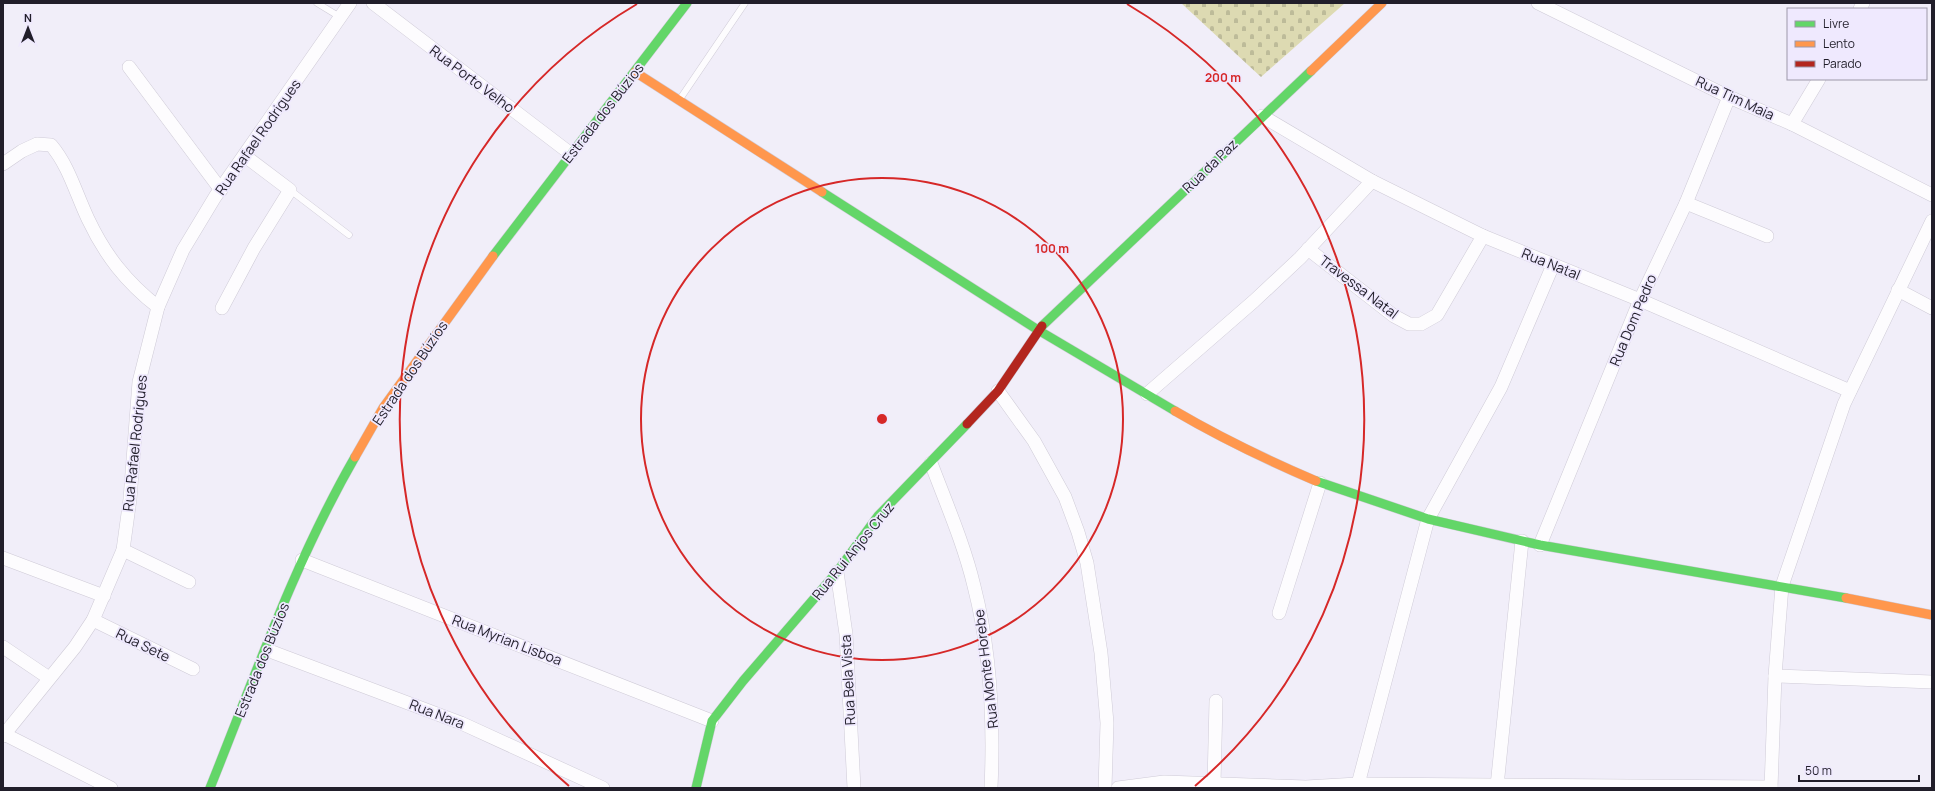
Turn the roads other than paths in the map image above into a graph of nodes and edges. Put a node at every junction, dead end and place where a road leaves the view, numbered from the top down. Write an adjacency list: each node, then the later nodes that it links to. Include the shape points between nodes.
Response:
1 (317, 3): 8 (lane)
2 (350, 3): 8 (street, Rua Rafael Rodrigues)
3 (373, 3): 16 (street, Rua Porto Velho)
4 (687, 3): 10 (street, Estrada dos Búzios)
5 (745, 3): 13 (lane)
6 (1382, 3): 14 (street, Rua da Paz)
7 (1538, 3): 12 (street, Rua Tim Maia)
8 (340, 17): 17 (street, Rua Rafael Rodrigues)
9 (129, 67): 20 (street)
10 (635, 72): 13 (street); 16 (street, Estrada dos Búzios)
11 (1817, 80): 15 (street)
12 (1729, 96): 15 (street, Rua Tim Maia); 23 (street, Rua Dom Pedro)
13 (679, 100): 35 (street)
14 (1262, 116): 19 (street, Rua Natal); 35 (street, Rua da Paz)
15 (1792, 124): 22 (street, Rua Tim Maia)
16 (571, 154): 46 (street, Estrada dos Búzios, via 464,294 384,408 338,488)
17 (245, 156): 20 (street, Rua Rafael Rodrigues); 21 (street)
18 (3, 164): 32 (street, via 37,144 51,145 62,158 88,220 115,266 137,290)
19 (1372, 181): 26 (street, Rua Natal); 28 (street, Travessa Natal)
20 (221, 190): 32 (street, Rua Rafael Rodrigues, via 183,250)
21 (290, 190): 25 (lane); 33 (street, via 254,248)
22 (1932, 194)
23 (1686, 203): 27 (street); 31 (street, Rua Dom Pedro)
24 (1932, 221): 30 (street)
25 (349, 235)
26 (1483, 236): 28 (street, Travessa Natal, via 1437,315 1421,324 1408,324 1394,316); 29 (street, Rua Natal)
27 (1767, 236)
28 (1308, 249): 38 (street, Travessa Natal, via 1254,301)
29 (1553, 265): 31 (street, Rua Natal); 41 (street, via 1501,387)
30 (1898, 290): 34 (street); 37 (street)
31 (1640, 300): 37 (street, Rua Natal); 43 (street, Rua Dom Pedro)
32 (158, 307): 44 (street, Rua Rafael Rodrigues, via 139,382 130,499)
33 (222, 308)
34 (1932, 308)
35 (1038, 330): 36 (street, Rua Rui Anjos Cruz); 38 (street)
36 (998, 391): 39 (street, Rua Rui Anjos Cruz); 72 (street, via 1034,441 1065,497 1087,563 1101,653 1107,723)
37 (1850, 391): 49 (street)
38 (1147, 394): 40 (street, via 1207,430)
39 (931, 463): 47 (street, Rua Rui Anjos Cruz, via 878,516); 71 (street, Rua Monte Horebe, via 974,585 984,635 993,734)
40 (1320, 483): 41 (street); 51 (street)
41 (1428, 519): 42 (street); 64 (street)
42 (1522, 541): 43 (street); 65 (street)
43 (1540, 545): 49 (street)
44 (123, 550): 48 (street); 50 (street, Rua Rafael Rodrigues)
45 (3, 558): 50 (street)
46 (302, 560): 55 (street, Estrada dos Búzios); 61 (street, Rua Myrian Lisboa)
47 (837, 572): 61 (street, Rua Rui Anjos Cruz); 70 (street, Rua Bela Vista, via 846,634)
48 (189, 582)
49 (1782, 586): 52 (street); 57 (street)
50 (104, 596): 53 (street, Rua Rafael Rodrigues)
51 (1279, 613)
52 (1932, 615)
53 (93, 620): 56 (street, Rua Sete); 58 (street, Rua Rafael Rodrigues)
54 (3, 647): 58 (street)
55 (267, 650): 67 (street, Estrada dos Búzios); 68 (street, Rua Nara, via 461,723)
56 (193, 670)
57 (1775, 676): 59 (street); 74 (street)
58 (49, 678): 62 (street, Rua Rafael Rodrigues)
59 (1932, 682)
60 (1216, 702): 63 (street)
61 (712, 721): 69 (street, Rua Rui Anjos Cruz)
62 (4, 735): 66 (street)
63 (1214, 784): 64 (street); 73 (street, via 1164,782)
64 (1357, 786): 65 (street)
65 (1497, 786): 74 (street)
66 (111, 788)
67 (210, 788)
68 (603, 788)
69 (696, 788)
70 (854, 788)
71 (991, 788)
72 (1105, 788)
73 (1118, 788)
74 (1771, 788)

